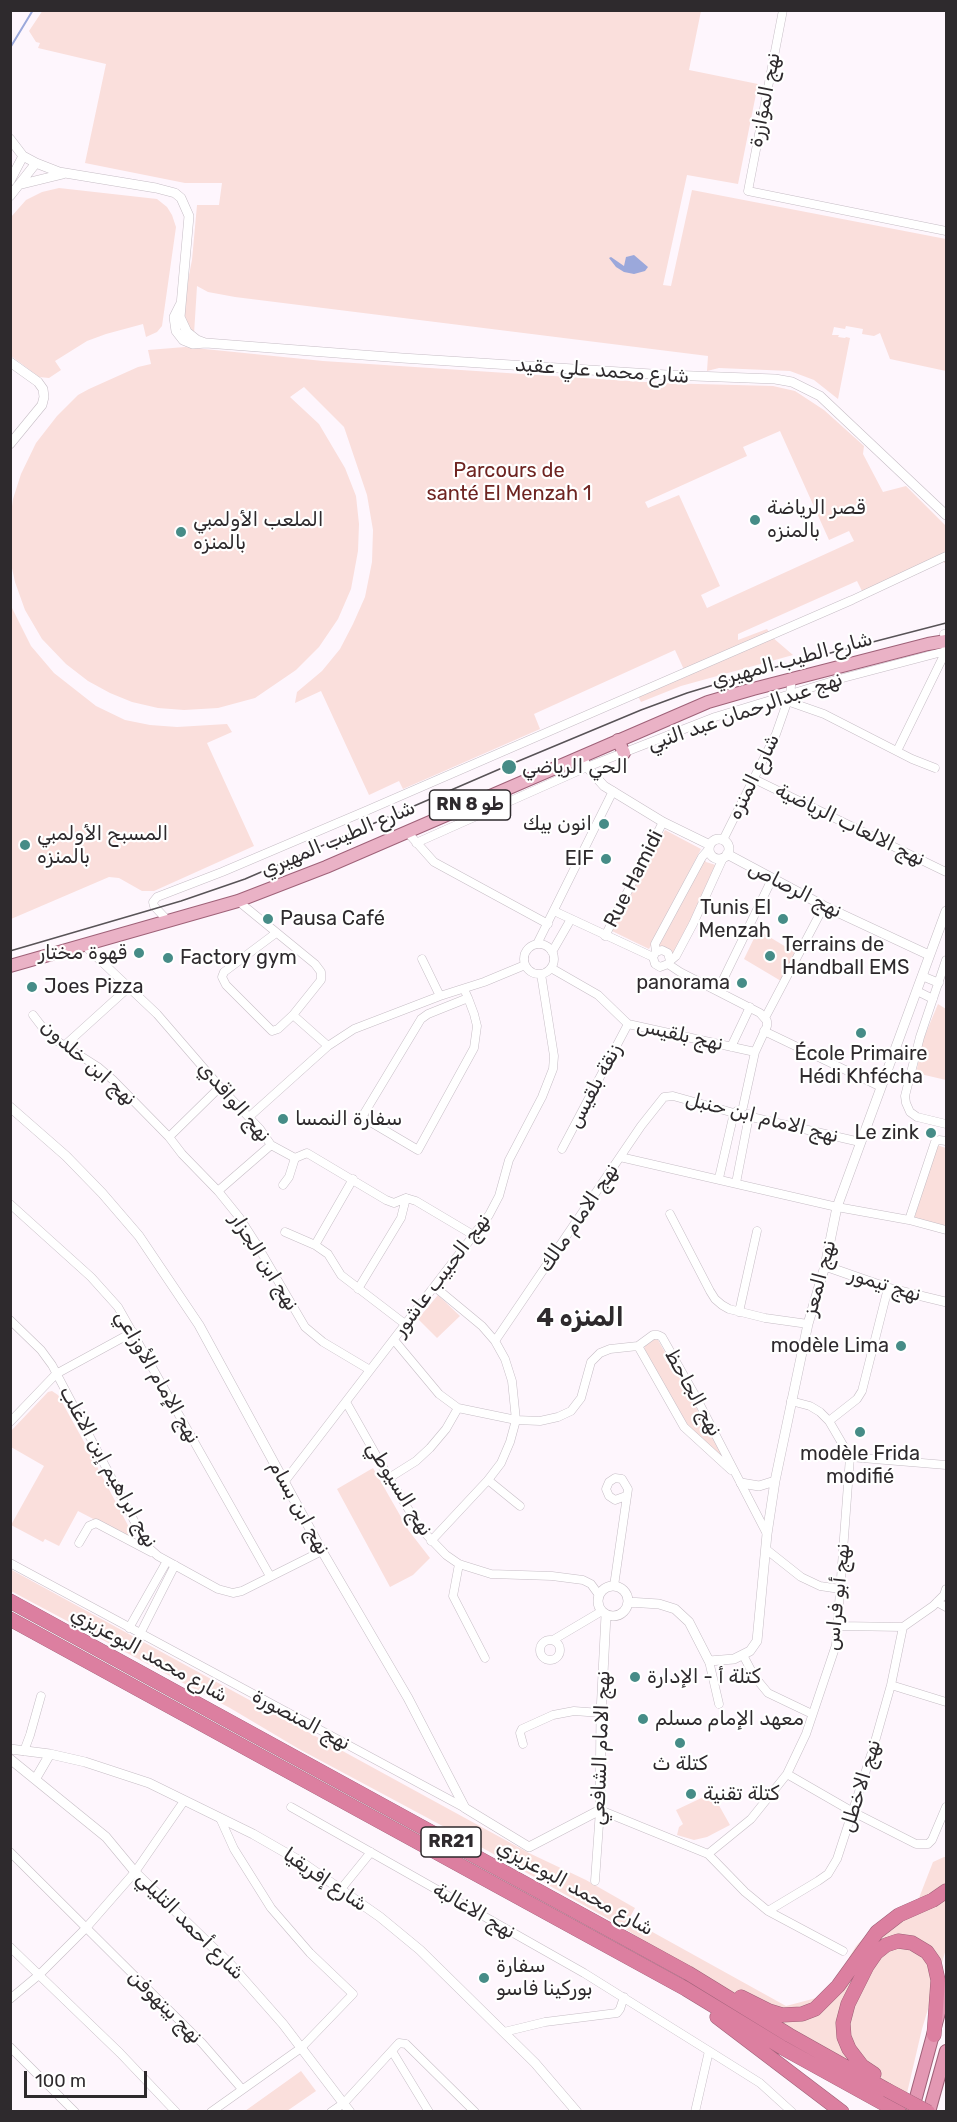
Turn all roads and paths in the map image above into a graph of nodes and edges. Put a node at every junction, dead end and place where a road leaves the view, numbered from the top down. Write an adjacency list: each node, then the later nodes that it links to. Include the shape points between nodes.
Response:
1 (783, 10): 10 (street, نهج المؤازرة, via 748,191)
2 (10, 139): 3 (street, شارع محمد علي عقيد)
3 (23, 156): 4 (street, شارع محمد علي عقيد); 7 (street)
4 (36, 164): 5 (street, شارع محمد علي عقيد); 8 (street)
5 (67, 174): 8 (street); 13 (street, شارع محمد علي عقيد, via 156,188 181,198 189,216 180,305 173,324 178,336 188,344 792,382 820,396)
6 (10, 175): 7 (street)
7 (11, 180)
8 (22, 184): 9 (street)
9 (10, 196)
10 (946, 231)
11 (10, 362): 12 (street, via 38,382 44,397 42,405)
12 (10, 444)
13 (946, 516)
14 (946, 556): 39 (street, via 368,810 157,897 154,906)
15 (946, 640): 16 (main road, شارع الطيب المهيري / RN 8 طو); 17 (street, نهج عبدالرحمان عبد النبي); 19 (street)
16 (792, 678): 17 (street, شارع المنزه); 18 (main road, شارع الطيب المهيري / RN 8 طو, via 708,702)
17 (789, 697): 19 (street); 20 (street, نهج عبدالرحمان عبد النبي, via 714,717); 24 (street, شارع المنزه)
18 (618, 740): 20 (main road); 21 (main road, شارع الطيب المهيري / RN 8 طو)
19 (897, 751): 23 (street)
20 (624, 753): 22 (street, نهج عبدالرحمان عبد النبي)
21 (582, 756): 22 (street, نهج الرصاص); 27 (main road, شارع الطيب المهيري / RN 8 طو)
22 (587, 767): 25 (street, نهج الرصاص); 29 (street, نهج عبدالرحمان عبد النبي)
23 (935, 768)
24 (754, 779): 28 (street, شارع المنزه); 32 (street, نهج الالعاب الرياضية)
25 (613, 791): 26 (street, نهج الرصاص); 36 (street)
26 (663, 822): 30 (street, نهج الرصاص); 42 (street, Rue Hamidi)
27 (405, 832): 29 (street); 34 (main road, شارع الطيب المهيري / RN 8 طو)
28 (723, 840): 30 (street, via 716,840); 31 (street, نهج الرصاص, via 727,844)
29 (416, 843): 40 (street, via 434,862)
30 (710, 847): 31 (street, نهج الرصاص, via 714,857); 46 (street, via 657,941)
31 (725, 856): 33 (street, نهج الرصاص); 50 (street, via 696,919)
32 (946, 872)
33 (772, 879): 35 (street, نهج الرصاص); 59 (street)
34 (238, 901): 39 (main road, شارع الطيب المهيري / RN 8 طو); 41 (street)
35 (824, 906): 47 (street, نهج الرصاص); 67 (street)
36 (554, 911): 38 (street); 40 (street)
37 (946, 911): 47 (street, نهج المعز)
38 (571, 919): 42 (street); 45 (street)
39 (168, 921): 44 (main road, شارع الطيب المهيري / RN 8 طو)
40 (548, 924): 43 (street)
41 (276, 933): 66 (street, via 321,972 321,980); 66 (street, via 222,977 270,1030 278,1029)
42 (606, 936): 46 (street)
43 (537, 944): 45 (street); 51 (street, via 526,952)
44 (84, 945): 52 (main road, شارع الطيب المهيري / RN 8 طو); 57 (street, نهج الواقدي)
45 (552, 952): 53 (street)
46 (654, 955): 50 (street, via 665,951); 50 (street, via 657,966)
47 (929, 955): 55 (street, نهج المعز)
48 (422, 959): 61 (street)
49 (946, 960): 56 (street)
50 (669, 962): 59 (street, via 680,972)
51 (525, 965): 54 (street, via 534,974); 58 (street)
52 (10, 966)
53 (551, 968): 54 (street); 68 (street, نهج بلقيس, via 598,995)
54 (541, 974): 103 (street, نهج الحبيب عاشور, via 553,1069 509,1160 498,1196)
55 (922, 976): 56 (street); 60 (street, نهج المعز)
56 (939, 983): 63 (street)
57 (128, 988): 70 (street); 74 (street, نهج الواقدي, via 157,1014)
58 (464, 989): 61 (street); 62 (street)
59 (718, 990): 64 (street)
60 (917, 991): 63 (street); 75 (street, نهج المعز)
61 (440, 996): 71 (street, via 354,1029)
62 (468, 998): 62 (street, via 421,1019 362,1117 418,1150 474,1048 477,1026)
63 (933, 999): 82 (street, via 905,1096 910,1112 917,1117)
64 (750, 1007): 67 (street); 72 (street)
65 (33, 1015): 70 (street, نهج ابن خلدون)
66 (293, 1015): 71 (street)
67 (765, 1018): 69 (street)
68 (628, 1024): 72 (street, نهج بلقيس); 87 (street, زنقة بلقيس)
69 (764, 1031): 73 (street); 75 (street)
70 (64, 1046): 83 (street, نهج ابن خلدون, via 98,1067)
71 (328, 1046): 81 (street)
72 (731, 1047): 73 (street, نهج بلقيس)
73 (755, 1053): 78 (street)
74 (220, 1087): 81 (street, نهج الواقدي); 83 (street)
75 (881, 1087): 85 (street, نهج المعز)
76 (663, 1097): 79 (street, نهج الامام ابن حنبل, via 673,1096); 88 (street, نهج الامام مالك)
77 (10, 1107): 131 (street, نهج ابن بسام, via 102,1193 139,1236 199,1325)
78 (743, 1107): 79 (street); 80 (street)
79 (734, 1113): 80 (street, نهج الامام ابن حنبل); 90 (street)
80 (749, 1116): 85 (street, نهج الامام ابن حنبل); 92 (street)
81 (249, 1117): 86 (street, نهج الواقدي)
82 (946, 1124)
83 (169, 1137): 94 (street, نهج ابن خلدون)
84 (946, 1141): 99 (street, via 935,1142)
85 (860, 1142): 97 (street, نهج المعز)
86 (271, 1145): 89 (street, نهج الواقدي); 94 (street, نهج ابن الجزار)
87 (562, 1149)
88 (621, 1157): 90 (street); 116 (street, نهج الامام مالك)
89 (295, 1158): 91 (street, نهج الواقدي, via 307,1153); 93 (street)
90 (718, 1178): 92 (street)
91 (353, 1179): 95 (street, نهج الواقدي, via 394,1203); 104 (street)
92 (736, 1183): 97 (street)
93 (283, 1185)
94 (218, 1191): 118 (street, نهج ابن الجزار, via 257,1245 304,1327)
95 (406, 1198): 103 (street, نهج الواقدي); 108 (street, via 401,1218)
96 (10, 1204): 114 (street, نهج الإمام الأوزاعي, via 108,1294)
97 (837, 1207): 99 (street); 105 (street, نهج المعز)
98 (670, 1214): 110 (street, via 715,1299)
99 (909, 1220): 100 (street)
100 (946, 1230)
101 (758, 1231): 110 (street)
102 (285, 1232): 104 (street)
103 (475, 1236): 106 (street, نهج الحبيب عاشور)
104 (315, 1245): 108 (street, via 330,1256 336,1270)
105 (825, 1266): 107 (street, نهج تيمور); 113 (street, نهج المعز)
106 (435, 1287): 112 (street, نهج الحبيب عاشور); 116 (street)
107 (888, 1288): 109 (street, نهج تيمور); 124 (street, via 862,1391)
108 (358, 1289): 112 (street)
109 (946, 1302)
110 (739, 1312): 113 (street)
111 (10, 1320): 119 (street, نهج ابراهيم إبن الاغلب, via 41,1350)
112 (405, 1324): 115 (street, نهج الحبيب عاشور)
113 (808, 1324): 120 (street, نهج المعز)
114 (133, 1332): 119 (street); 146 (street, نهج الإمام الأوزاعي)
115 (394, 1340): 118 (street, نهج الحبيب عاشور); 122 (street, نهج الجاحظ, via 439,1394)
116 (495, 1341): 123 (street, via 512,1381)
117 (638, 1346): 123 (street, نهج الجاحظ, via 610,1349 596,1356 581,1398 571,1411 540,1421); 128 (street, نهج الجاحظ, via 684,1427); 128 (street, نهج الجاحظ, via 653,1335 662,1337)
118 (370, 1370): 121 (street, نهج الحبيب عاشور)
119 (56, 1374): 125 (street); 141 (street, نهج ابراهيم إبن الاغلب, via 141,1534)
120 (791, 1401): 124 (street, via 810,1406); 132 (street, نهج المعز)
121 (346, 1402): 129 (street, نهج السيوطي); 131 (street, نهج الحبيب عاشور)
122 (458, 1408): 123 (street, نهج الجاحظ); 129 (street, via 430,1448)
123 (516, 1420): 130 (street, via 501,1463)
124 (829, 1421): 126 (street)
125 (10, 1422)
126 (850, 1457): 127 (street); 148 (street, نهج أبو فراس)
127 (946, 1465)
128 (736, 1474): 133 (street, نهج الجاحظ)
129 (389, 1478): 137 (street, نهج السيوطي)
130 (488, 1480): 135 (street); 137 (street)
131 (285, 1481): 140 (street, نهج ابن بسام)
132 (775, 1481): 133 (street, via 759,1486); 136 (street, نهج المعز)
133 (741, 1483): 136 (street, نهج الجاحظ)
134 (626, 1496): 147 (street)
135 (520, 1506)
136 (767, 1534): 139 (street, نهج المعز)
137 (431, 1541): 144 (street, نهج السيوطي)
138 (79, 1543): 141 (street, via 89,1526 96,1524)
139 (767, 1550): 148 (street, via 806,1580); 162 (street, نهج المعز, via 757,1641)
140 (322, 1551): 146 (street, نهج ابراهيم إبن الاغلب); 181 (street, نهج ابن بسام, via 408,1698)
141 (158, 1556): 142 (street, نهج ابراهيم إبن الاغلب)
142 (167, 1561): 145 (street, نهج ابراهيم إبن الاغلب); 159 (street)
143 (10, 1563): 159 (street, نهج المنصورة)
144 (459, 1564): 150 (street, نهج السيوطي, via 491,1574 583,1580); 163 (street, via 453,1596)
145 (175, 1565): 146 (street, نهج ابراهيم إبن الاغلب, via 225,1592 242,1591); 160 (street)
146 (270, 1576)
147 (614, 1586): 150 (street); 152 (street, via 624,1591)
148 (840, 1588): 157 (street, نهج أبو فراس)
149 (946, 1589): 153 (street)
150 (599, 1595): 155 (street)
151 (10, 1601): 197 (highway, شارع محمد البوعزيزي / RR21)
152 (628, 1602): 155 (street, via 623,1612 612,1616); 164 (street, via 675,1609 688,1622)
153 (937, 1602): 154 (street); 158 (street)
154 (946, 1606)
155 (604, 1613): 161 (street); 169 (street, نهج الامام الشافعي)
156 (10, 1619): 199 (highway, شارع محمد البوعزيزي / RR21)
157 (839, 1626): 158 (street); 170 (street, نهج أبو فراس, via 834,1654)
158 (903, 1627): 165 (street, نهج الاخطل)
159 (129, 1628): 160 (street, نهج المنصورة)
160 (140, 1634): 181 (street, نهج المنصورة)
161 (553, 1640)
162 (743, 1655): 164 (street); 170 (street, via 768,1693)
163 (485, 1658)
164 (709, 1661): 168 (street)
165 (891, 1685): 167 (street); 183 (street, نهج الاخطل)
166 (41, 1696): 173 (street)
167 (946, 1702)
168 (719, 1704)
169 (601, 1713): 171 (street, via 574,1711 553,1715 522,1729); 182 (street, نهج الامام الشافعي)
170 (812, 1714): 176 (street, نهج أبو فراس)
171 (523, 1744)
172 (10, 1749): 173 (street, شارع إفريقيا)
173 (24, 1751): 174 (street, شارع إفريقيا)
174 (50, 1755): 177 (street); 178 (street, شارع إفريقيا, via 149,1783)
175 (10, 1759): 177 (street, شارع أحمد التليلي)
176 (787, 1774): 183 (street); 187 (street, نهج أبو فراس, via 751,1819)
177 (36, 1778): 188 (street, شارع أحمد التليلي, via 106,1837)
178 (184, 1801): 184 (street, شارع إفريقيا); 188 (street)
179 (291, 1807): 186 (street, نهج الاغالبة)
180 (946, 1807): 183 (street, via 932,1840 923,1845)
181 (465, 1808): 182 (street, via 529,1847)
182 (600, 1810): 187 (street); 189 (street, نهج الامام الشافعي)
183 (853, 1812): 193 (street, نهج الاخطل, via 828,1874)
184 (220, 1818): 190 (street, شارع إفريقيا, via 281,1850); 206 (street, via 234,1849 272,1908 310,1953 353,1994)
185 (10, 1852): 194 (street, نهج بيتهوفن)
186 (371, 1852): 190 (street); 201 (street, نهج الاغالبة)
187 (708, 1854): 193 (street)
188 (135, 1872): 194 (street); 206 (street, شارع أحمد التليلي, via 231,1965)
189 (595, 1881)
190 (341, 1889): 203 (street, شارع إفريقيا, via 420,1950)
191 (946, 1891): 192 (highway)
192 (940, 1899): 197 (highway, via 899,1915 877,1932 824,2002 802,2014 769,2011)
193 (768, 1911): 196 (street)
194 (86, 1928): 198 (street); 210 (street, نهج بيتهوفن, via 202,2043)
195 (10, 1947): 198 (street)
196 (843, 1950)
197 (688, 1973): 211 (highway, شارع محمد البوعزيزي / RR21)
198 (40, 1974): 202 (street); 214 (street)
199 (681, 1987): 211 (highway, شارع محمد البوعزيزي / RR21, via 783,2048); 223 (highway)
200 (946, 1987): 204 (highway)
201 (624, 1998): 203 (street, via 617,2013 545,2022); 208 (street, نهج الاغالبة)
202 (10, 2000)
203 (504, 2032): 220 (street, شارع إفريقيا)
204 (933, 2035): 211 (highway, via 938,1980 934,1962 912,1943 898,1941 886,1945 862,1975 843,2023 849,2049 862,2066 882,2081); 225 (highway)
205 (10, 2047): 213 (street)
206 (301, 2048): 210 (street); 212 (street, شارع أحمد التليلي)
207 (392, 2051): 212 (street); 218 (street); 219 (street, via 399,2043 406,2044)
208 (709, 2051): 221 (street); 222 (street, نهج الاغالبة, via 760,2084)
209 (946, 2051): 226 (highway)
210 (242, 2089): 215 (street)
211 (885, 2093): 224 (highway, شارع محمد البوعزيزي / RR21); 226 (highway, شارع محمد البوعزيزي / RR21, bridge)
212 (344, 2103): 216 (street); 217 (street, شارع أحمد التليلي)
213 (75, 2112)
214 (176, 2112)
215 (211, 2112)
216 (331, 2112)
217 (350, 2112)
218 (429, 2112)
219 (475, 2112)
220 (577, 2112)
221 (695, 2112)
222 (792, 2112)
223 (842, 2112)
224 (899, 2112)
225 (912, 2112)
226 (929, 2112)

